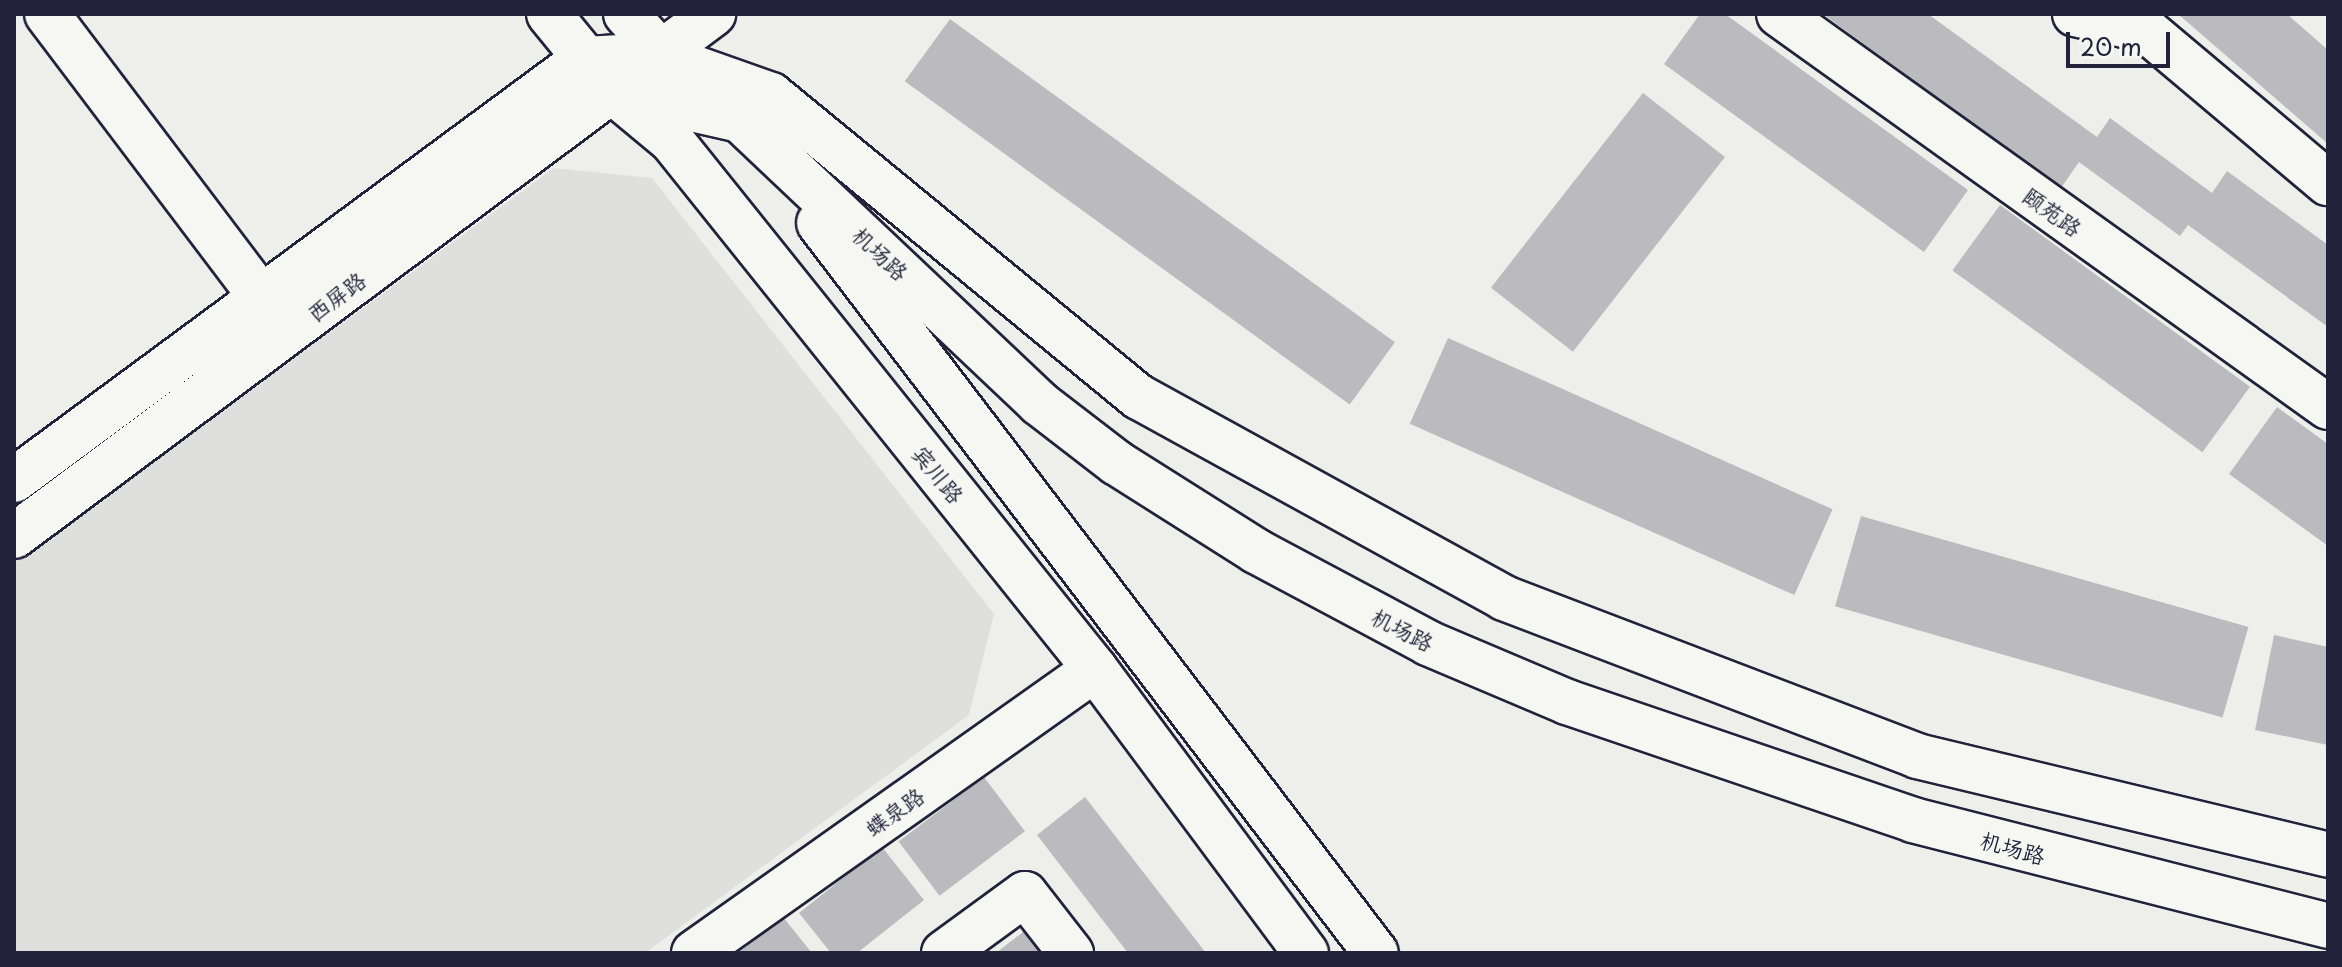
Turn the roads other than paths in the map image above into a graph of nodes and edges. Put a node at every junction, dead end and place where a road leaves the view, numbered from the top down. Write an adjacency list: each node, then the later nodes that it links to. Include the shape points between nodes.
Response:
1 (47, 14): 12 (main road)
2 (549, 14): 8 (main road, 宾川路)
3 (626, 14): 7 (main road)
4 (713, 14): 7 (main road, 西屏路)
5 (1779, 14): 14 (main road, 颐苑路)
6 (2075, 14): 11 (main road, via 2146,30)
7 (658, 55): 8 (main road); 9 (main road, 西屏路); 10 (main road); 18 (main road, via 771,95 1139,397 1504,598 1917,756)
8 (584, 59): 9 (main road, 宾川路); 12 (main road, 西屏路)
9 (612, 91): 10 (main road); 13 (main road, 西屏路); 17 (main road, 宾川路, via 672,141)
10 (740, 120): 19 (main road, 机场路, via 1039,403 1117,463 1256,551 1428,643 1567,702 1913,820); 24 (main road)
11 (2328, 183)
12 (260, 298): 13 (main road); 15 (main road, 西屏路)
13 (288, 332): 16 (main road, 西屏路)
14 (2328, 407)
15 (14, 480)
16 (14, 536)
17 (1095, 669): 20 (main road, 蝶泉路); 23 (main road, 宾川路)
18 (2328, 855)
19 (2328, 926)
20 (694, 953)
21 (944, 953): 22 (main road, via 1025,894)
22 (1071, 953)
23 (1306, 953)
24 (1376, 953)

